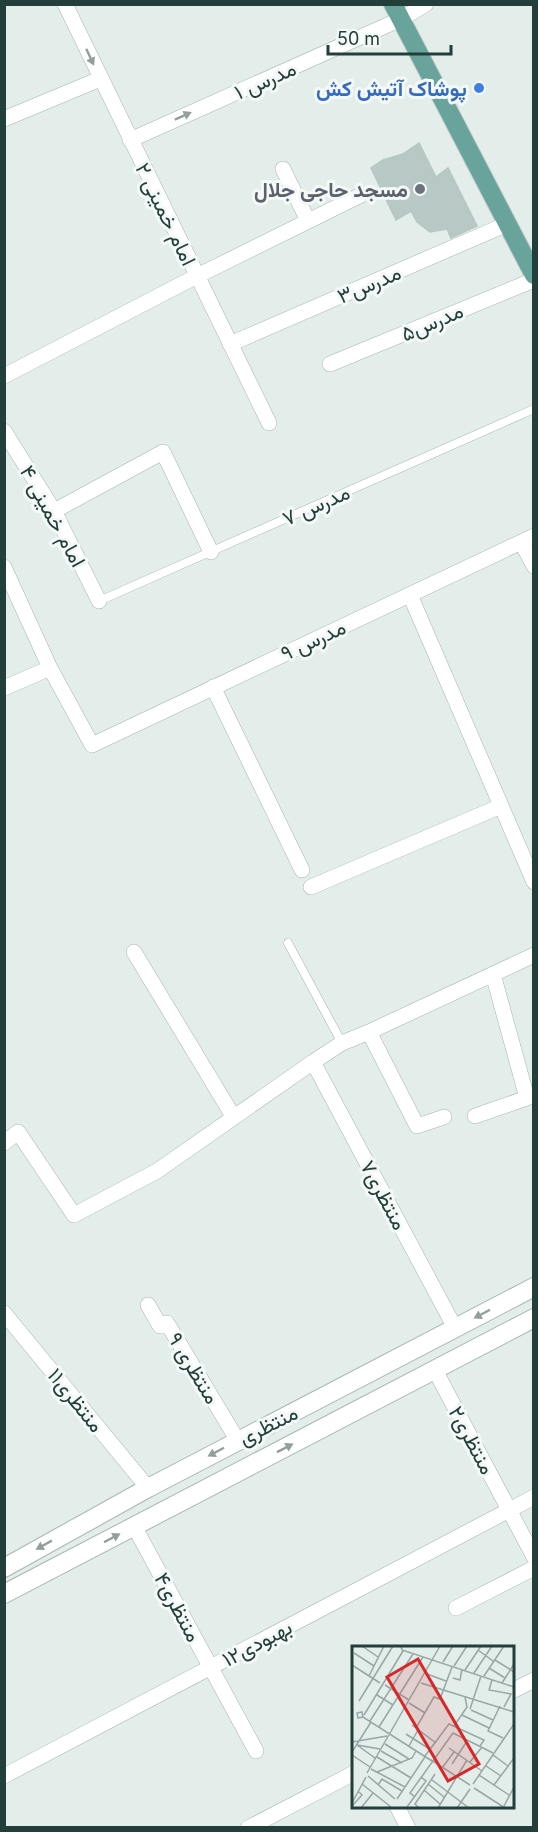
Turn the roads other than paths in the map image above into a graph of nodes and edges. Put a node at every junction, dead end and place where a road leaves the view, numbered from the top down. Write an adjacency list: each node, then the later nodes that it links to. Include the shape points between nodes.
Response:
1 (65, 4): 4 (street, امام خمینی ۲, one-way to 4)
2 (426, 4): 3 (street, مدرس ۱)
3 (397, 12): 6 (street, مدرس ۱, one-way to 3); 10 (main road)
4 (100, 79): 5 (street); 6 (street, امام خمینی ۲)
5 (4, 119)
6 (130, 140): 12 (street, امام خمینی ۲)
7 (283, 169): 9 (street)
8 (361, 195): 9 (street)
9 (308, 221): 12 (street)
10 (507, 224): 11 (main road); 13 (street, مدرس۳)
11 (533, 275): 14 (street, مدرس۵)
12 (197, 276): 13 (street, امام خمینی ۲); 15 (street)
13 (230, 344): 17 (street, امام خمینی ۲)
14 (330, 364)
15 (4, 376)
16 (534, 409): 21 (lane, مدرس ۷)
17 (269, 423)
18 (4, 431): 19 (street, امام خمینی ۴)
19 (54, 512): 21 (street, via 163,452); 25 (street, امام خمینی ۴)
20 (527, 539): 22 (street); 24 (street, مدرس ۹)
21 (211, 552): 25 (lane, مدرس ۷)
22 (534, 566)
23 (4, 567): 26 (street)
24 (410, 594): 27 (street, مدرس ۹); 29 (street)
25 (99, 601)
26 (50, 668): 27 (street, مدرس ۹, via 92,744); 28 (street)
27 (213, 687): 30 (street)
28 (4, 688)
29 (501, 806): 31 (street); 32 (street)
30 (302, 870)
31 (534, 882)
32 (311, 887)
33 (288, 943): 38 (lane)
34 (134, 952): 40 (street)
35 (534, 955): 36 (street)
36 (493, 974): 37 (street); 41 (street, via 527,1098)
37 (369, 1032): 38 (street); 42 (street, via 417,1126)
38 (342, 1043): 39 (street)
39 (313, 1062): 40 (street); 48 (street, منتظری۷)
40 (233, 1116): 43 (street, via 157,1171 74,1215 18,1132)
41 (475, 1116)
42 (444, 1117)
43 (4, 1143)
44 (534, 1287): 48 (street, منتظری, one-way to 48)
45 (148, 1305): 50 (street, منتظری ۹, via 160,1326 167,1323)
46 (4, 1312): 51 (street, منتظری۱۱)
47 (534, 1318): 49 (street, منتظری)
48 (455, 1328): 50 (street, منتظری)
49 (435, 1370): 53 (street, منتظری۲); 54 (street, منتظری, one-way to 49)
50 (238, 1441): 51 (street, منتظری, one-way to 51)
51 (148, 1488): 56 (street, منتظری, one-way to 56)
52 (534, 1497): 53 (street, بهبودی۱۲)
53 (509, 1510): 55 (street, منتظری۲); 60 (street, بهبودی۱۲)
54 (135, 1526): 58 (street, منتظری, one-way to 54); 60 (street, منتظری۴)
55 (534, 1557)
56 (4, 1568)
57 (534, 1568): 59 (street)
58 (4, 1594)
59 (456, 1608)
60 (210, 1668): 63 (street, منتظری۴); 65 (street, بهبودی۱۲)
61 (534, 1680): 62 (street)
62 (514, 1690)
63 (256, 1751)
64 (352, 1774): 67 (street)
65 (4, 1776)
66 (398, 1808): 68 (street)
67 (248, 1827)
68 (408, 1827)

